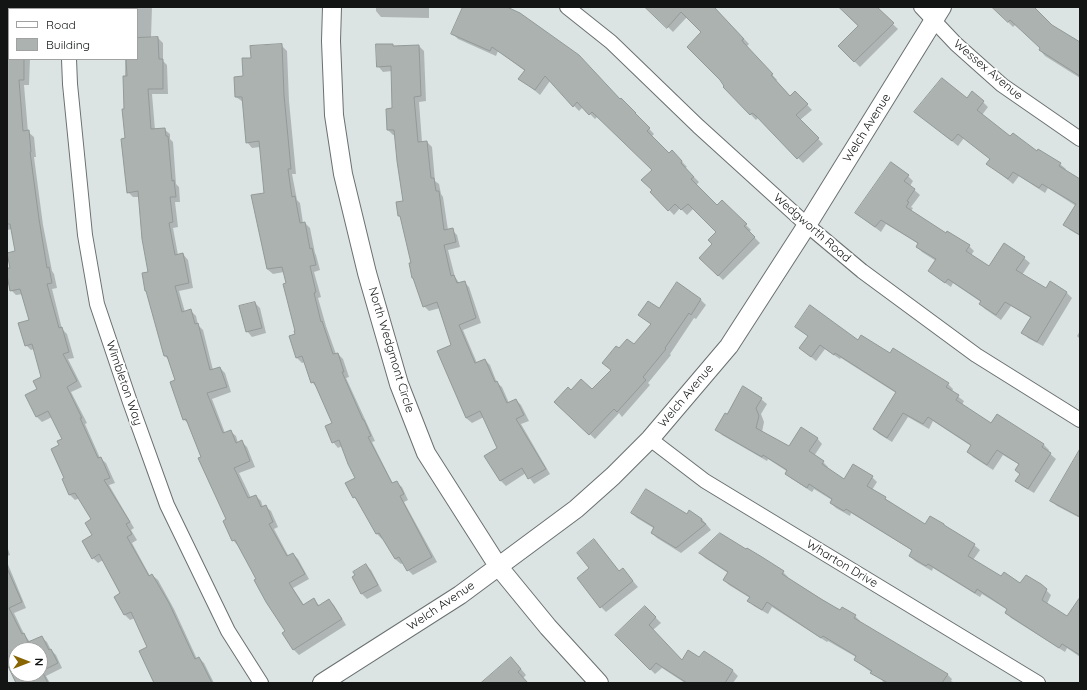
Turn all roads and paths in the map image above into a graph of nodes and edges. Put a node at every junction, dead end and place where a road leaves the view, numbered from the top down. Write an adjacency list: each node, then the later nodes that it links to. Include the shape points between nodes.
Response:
1 (332, 7): 10 (street, North Wedgmont Circle, via 330,41 334,115 343,174 367,273 399,384 426,453)
2 (567, 7): 7 (street, Wedgworth Road, via 611,42 698,126)
3 (921, 7): 4 (street, Wessex Avenue)
4 (938, 14): 6 (street, Wessex Avenue, via 956,44 1002,85); 7 (street, Welch Avenue)
5 (69, 60): 11 (street, Wimbleton Way, via 85,235 98,304 167,505 228,630)
6 (1080, 139)
7 (807, 225): 8 (street, Wedgworth Road, via 862,271 976,356); 9 (street, Welch Avenue, via 729,346)
8 (1080, 420)
9 (650, 439): 10 (street, Welch Avenue, via 576,509); 14 (street, Wharton Drive, via 705,481)
10 (498, 566): 12 (street, Welch Avenue, via 460,595); 13 (street, North Wedgmont Circle, via 548,627)
11 (261, 683)
12 (322, 683)
13 (600, 683)
14 (1038, 683)

